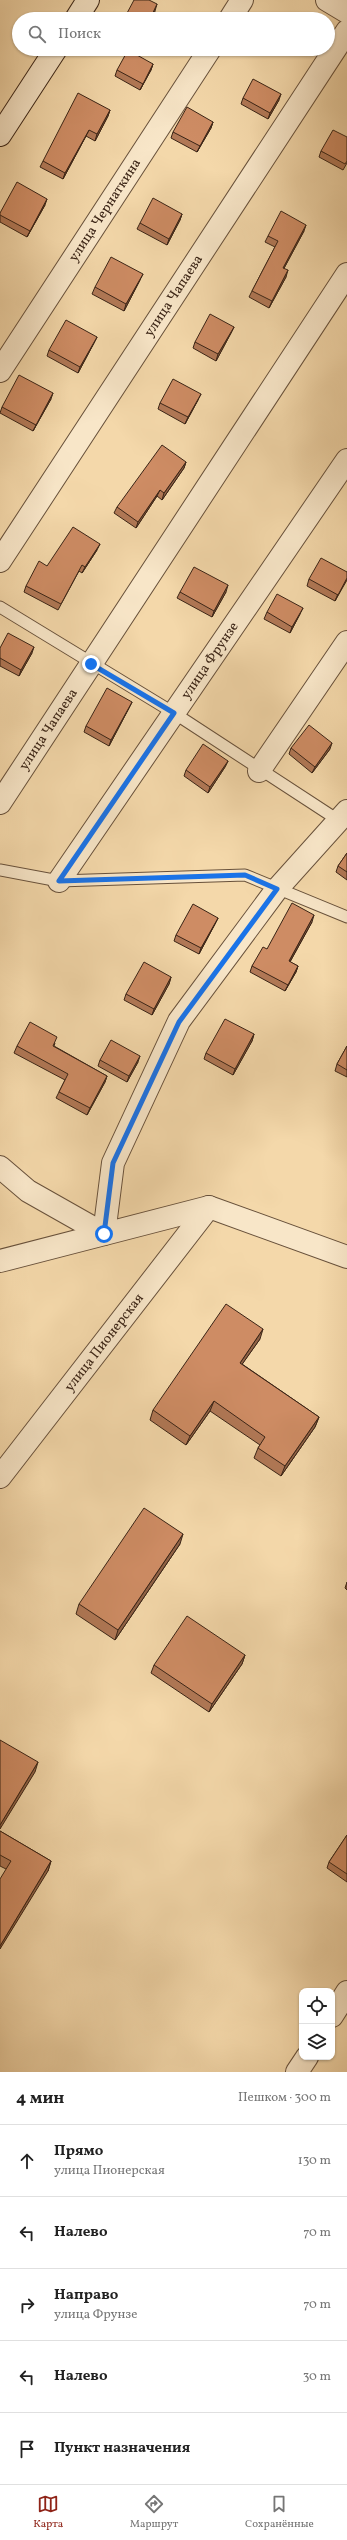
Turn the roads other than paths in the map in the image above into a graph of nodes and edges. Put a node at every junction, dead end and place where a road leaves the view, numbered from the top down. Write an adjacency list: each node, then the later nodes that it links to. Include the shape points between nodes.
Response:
1 (88, 0): 4 (street)
2 (242, 0): 5 (street)
3 (327, 0): 6 (street)
4 (80, 12)
5 (234, 12)
6 (347, 12)
7 (347, 31): 8 (street, улица Чапаева)
8 (335, 49)
9 (51, 56): 12 (street)
10 (205, 56): 14 (street, улица Чернаткина)
11 (331, 56): 16 (street, улица Чапаева)
12 (0, 135)
13 (347, 274): 19 (street, улица Чапаева)
14 (0, 371)
15 (347, 460): 20 (street, улица Фрунзе)
16 (0, 561)
17 (0, 607): 19 (lane)
18 (347, 642): 21 (street)
19 (91, 664): 20 (lane); 22 (street, улица Чапаева)
20 (174, 713): 21 (lane); 25 (street, улица Фрунзе)
21 (259, 770): 23 (lane)
22 (0, 803)
23 (344, 818): 26 (street)
24 (0, 870): 25 (lane)
25 (59, 881): 26 (lane, via 245,875)
26 (277, 889): 27 (lane); 30 (street, via 179,1022 113,1163)
27 (347, 917)
28 (0, 1167): 30 (street, via 28,1191)
29 (208, 1207): 30 (street); 31 (street); 33 (street, улица Пионерская)
30 (104, 1234): 32 (street)
31 (347, 1257)
32 (0, 1261)
33 (0, 1477)
34 (347, 1992): 35 (street)
35 (335, 2011)
36 (305, 2060): 37 (street)
37 (297, 2072)

